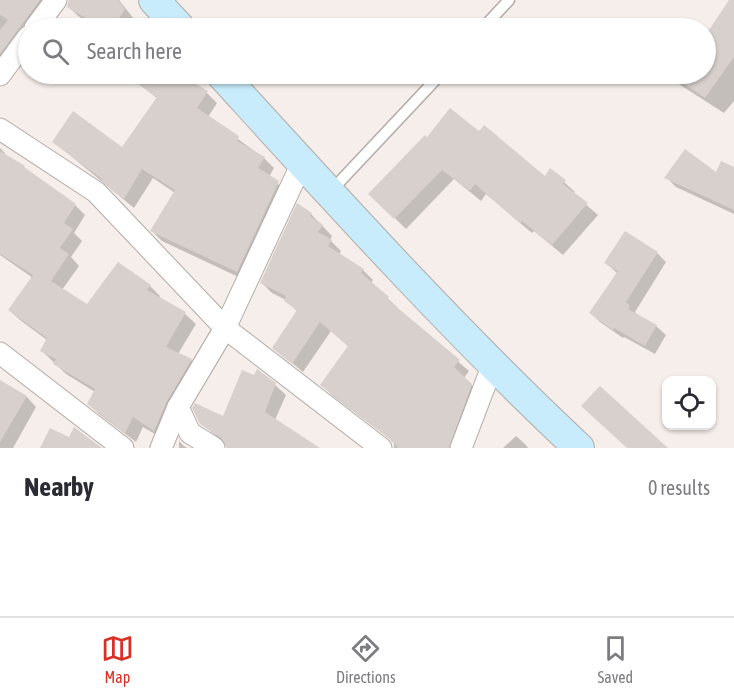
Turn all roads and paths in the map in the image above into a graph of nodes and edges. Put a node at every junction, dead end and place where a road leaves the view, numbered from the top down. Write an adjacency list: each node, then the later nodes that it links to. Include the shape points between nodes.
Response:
1 (57, 0): 4 (street)
2 (154, 0): 5 (street)
3 (510, 0): 6 (lane)
4 (43, 18)
5 (171, 18)
6 (493, 18)
7 (18, 51): 8 (street)
8 (0, 75)
9 (230, 84): 12 (street)
10 (432, 84): 13 (lane)
11 (0, 129): 14 (street, via 96,192)
12 (302, 163): 13 (street); 14 (street)
13 (330, 192): 16 (street)
14 (225, 328): 17 (street); 21 (street)
15 (0, 353): 18 (street)
16 (493, 364): 22 (street); 23 (street)
17 (178, 407): 19 (street); 20 (street, via 190,433)
18 (123, 448)
19 (161, 448)
20 (214, 448)
21 (381, 448)
22 (461, 448)
23 (579, 448)

